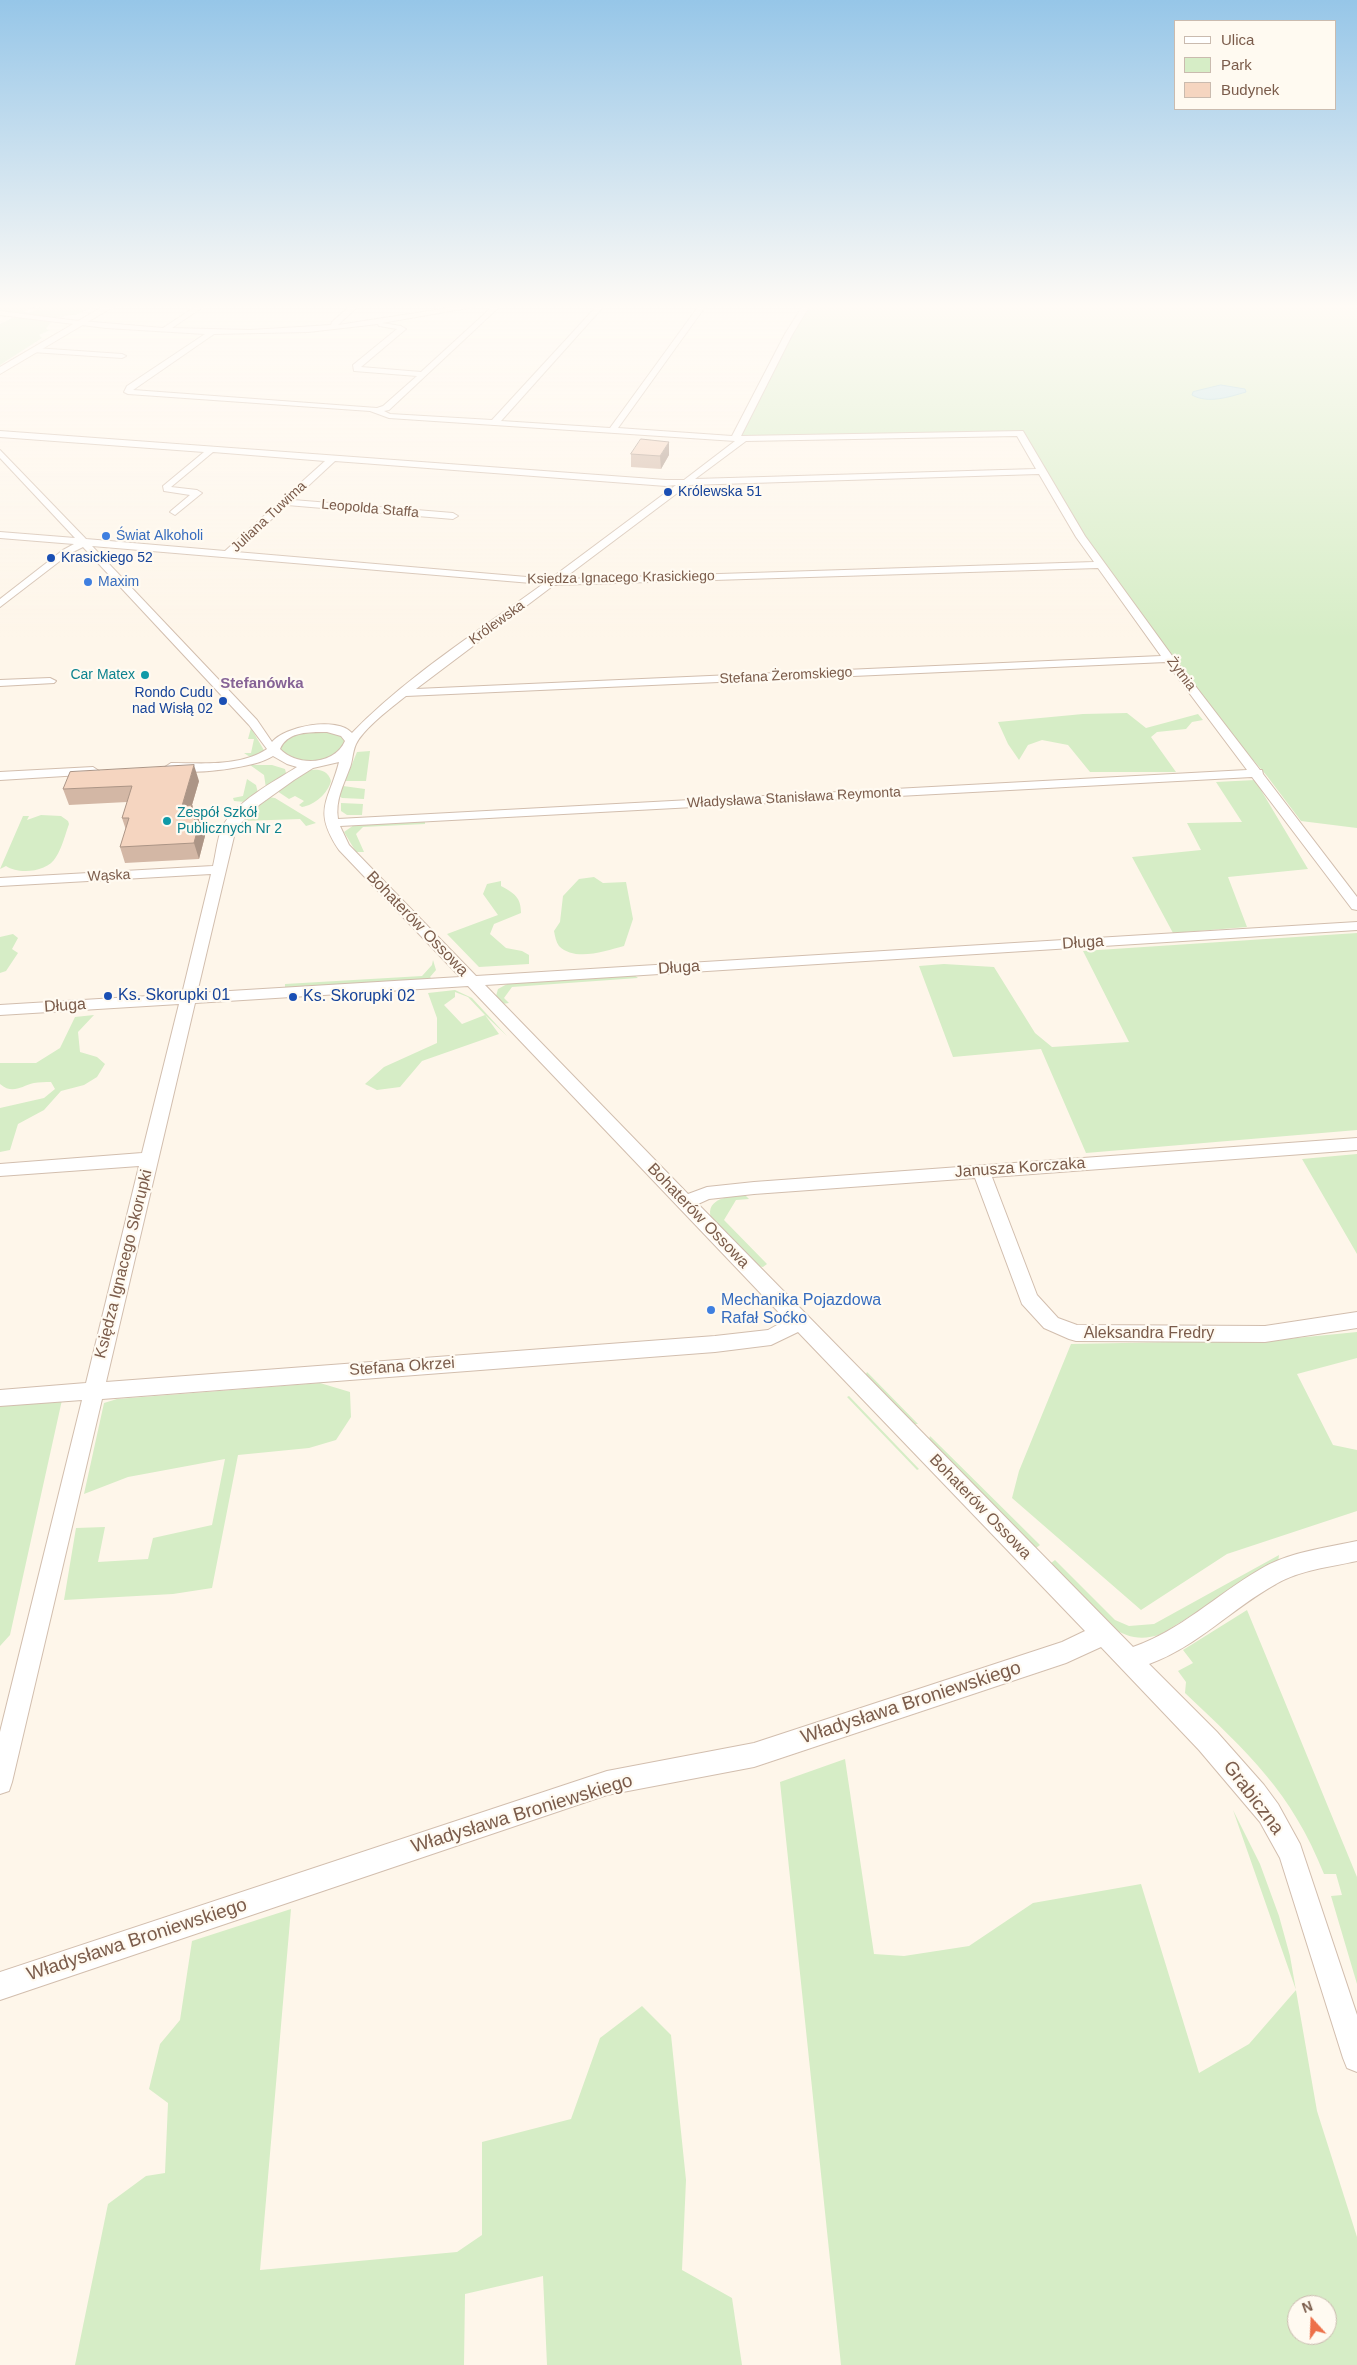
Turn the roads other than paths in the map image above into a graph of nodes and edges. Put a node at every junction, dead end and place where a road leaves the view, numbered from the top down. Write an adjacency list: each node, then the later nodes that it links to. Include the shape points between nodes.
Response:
1 (410, 417): 5 (street)
2 (499, 417): 5 (street)
3 (622, 417): 6 (street)
4 (750, 417): 8 (street)
5 (494, 423): 6 (street)
6 (612, 431): 8 (street)
7 (0, 434): 9 (street)
8 (740, 439): 12 (street, Żytnia, via 1020,433); 13 (street, Królewska)
9 (211, 450): 11 (street); 15 (street, via 167,486 167,489 197,493)
10 (0, 453): 18 (street)
11 (332, 458): 13 (street); 14 (street, Juliana Tuwima)
12 (1042, 471): 13 (street); 20 (street, Żytnia)
13 (688, 483): 21 (street, Królewska)
14 (286, 502): 16 (street, Leopolda Staffa); 19 (street, Juliana Tuwima)
15 (175, 512)
16 (453, 516)
17 (0, 535): 18 (street, Księdza Ignacego Krasickiego)
18 (83, 543): 19 (street, Księdza Ignacego Krasickiego); 23 (street, via 66,552); 30 (street)
19 (228, 554): 21 (street, Księdza Ignacego Krasickiego)
20 (1101, 565): 21 (street, Księdza Ignacego Krasickiego); 25 (street, Żytnia)
21 (554, 582): 28 (street, Królewska)
22 (0, 592): 23 (street)
23 (14, 593): 24 (street)
24 (0, 604)
25 (1169, 659): 28 (street, Stefana Żeromskiego); 39 (street, Żytnia)
26 (50, 681): 27 (street)
27 (0, 683)
28 (403, 693): 29 (street, Królewska)
29 (377, 714): 31 (street); 33 (street, Królewska)
30 (253, 723): 32 (street, via 269,729); 34 (street)
31 (328, 728): 32 (street); 33 (street, via 345,733)
32 (299, 731): 34 (street, via 282,738)
33 (349, 747): 35 (street, Księdza Ignacego Skorupki, via 334,760); 41 (street)
34 (274, 749): 36 (street, via 264,758 249,763); 37 (street)
35 (314, 764): 37 (street, Księdza Ignacego Skorupki); 41 (street, via 333,772)
36 (156, 768)
37 (292, 769): 43 (street, Księdza Ignacego Skorupki, via 233,820)
38 (107, 770): 40 (street)
39 (1258, 773): 42 (street, Władysława Stanisława Reymonta); 45 (street, Żytnia)
40 (0, 776)
41 (338, 781): 42 (street, via 331,800)
42 (331, 823): 47 (street, Bohaterów Ossowa, via 351,854)
43 (218, 870): 44 (street, Wąska); 48 (street, Księdza Ignacego Skorupki)
44 (0, 882)
45 (1357, 906)
46 (1357, 926): 47 (street, Długa)
47 (472, 981): 48 (street, Długa); 54 (street, Bohaterów Ossowa)
48 (188, 998): 49 (street, Długa); 51 (street, Księdza Ignacego Skorupki)
49 (0, 1010)
50 (1357, 1144): 53 (street, Janusza Korczaka)
51 (149, 1159): 52 (street); 57 (street, Księdza Ignacego Skorupki)
52 (0, 1170)
53 (981, 1171): 54 (street, Janusza Korczaka, via 714,1192); 55 (street, Aleksandra Fredry, via 1029,1299 1051,1323 1076,1333 1265,1334)
54 (686, 1202): 56 (street, Bohaterów Ossowa)
55 (1357, 1320)
56 (800, 1322): 57 (street, Stefana Okrzei, via 770,1337 715,1344); 60 (street, Bohaterów Ossowa)
57 (93, 1390): 58 (street, Stefana Okrzei); 62 (street, Księdza Ignacego Skorupki)
58 (0, 1398)
59 (1357, 1551): 61 (street, via 1301,1563 1268,1576 1174,1641)
60 (1103, 1634): 61 (street, Grabiczna); 63 (street, Władysława Broniewskiego, via 1066,1652 754,1755 607,1783)
61 (1128, 1660): 64 (street, Grabiczna, via 1242,1778 1281,1833 1300,1876)
62 (0, 1782)
63 (0, 1986)
64 (1357, 2058)

